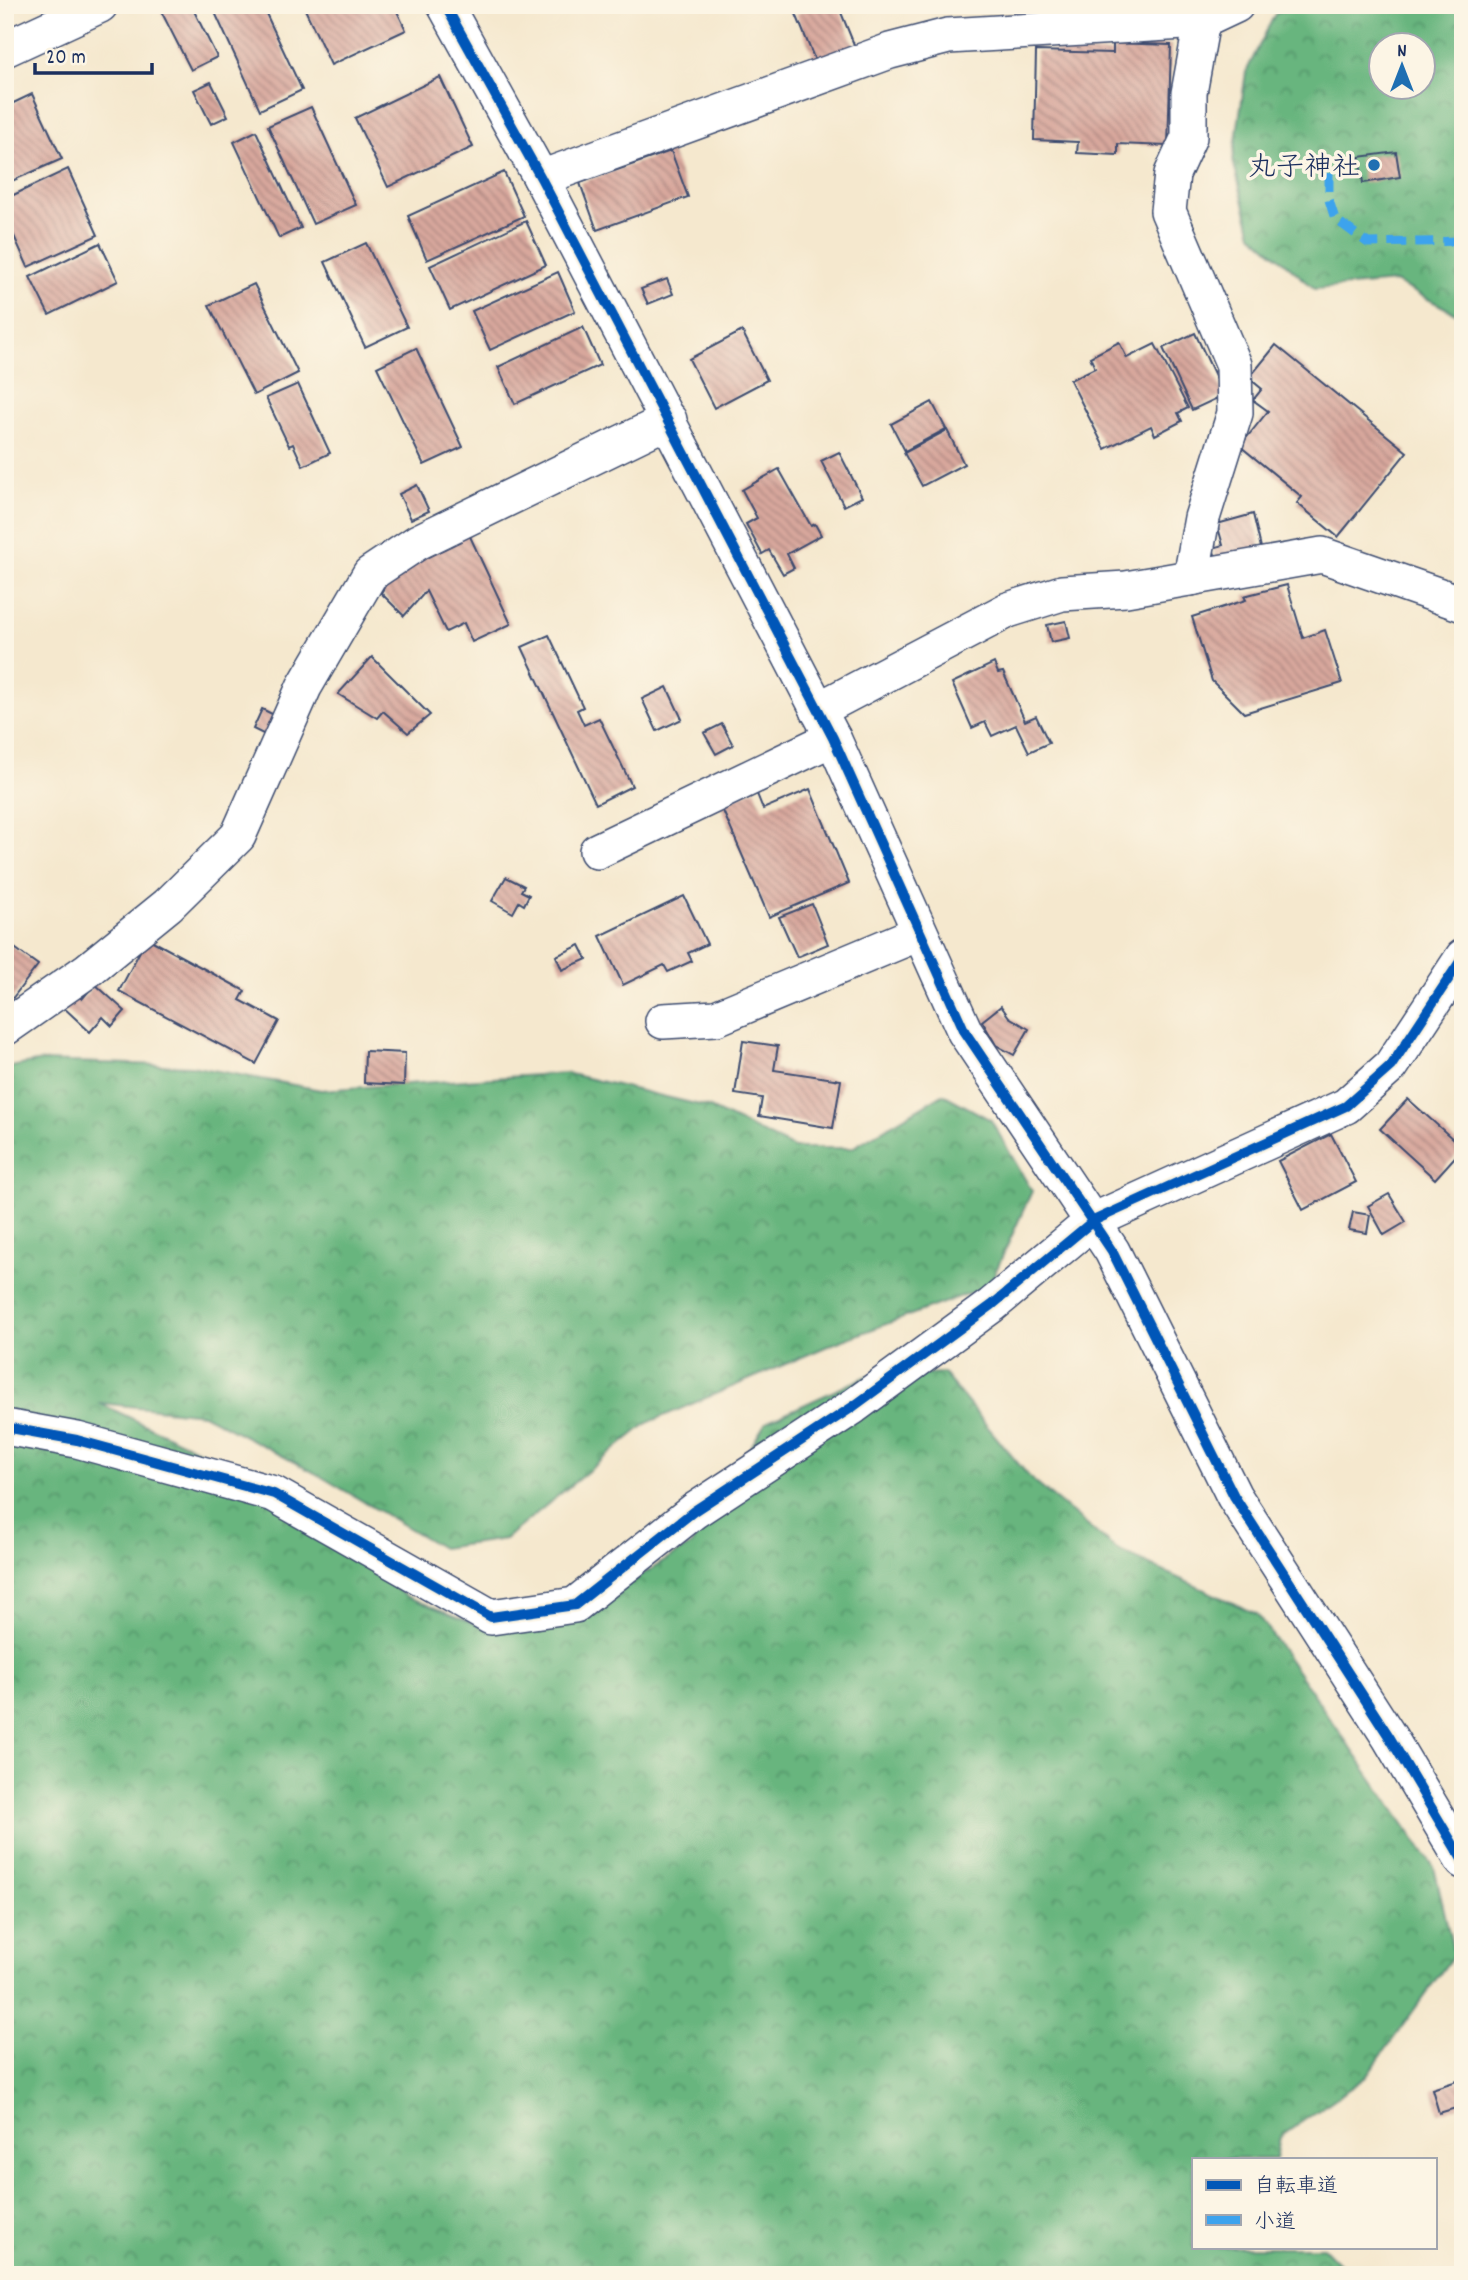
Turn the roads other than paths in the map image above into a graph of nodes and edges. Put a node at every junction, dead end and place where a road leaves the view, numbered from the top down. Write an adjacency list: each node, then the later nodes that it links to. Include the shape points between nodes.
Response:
1 (100, 5): 5 (street)
2 (445, 5): 6 (street)
3 (1236, 5): 4 (street)
4 (1202, 20): 6 (street, via 948,36 890,51); 8 (street, via 1189,93 1189,136 1172,174 1168,211 1234,365 1235,413 1202,518)
5 (5, 49)
6 (541, 178): 7 (street)
7 (669, 420): 10 (street); 15 (street, via 418,542 370,574 304,687 238,836 169,905)
8 (1191, 578): 9 (street, via 1322,555); 10 (street, via 1062,593 1008,610)
9 (1463, 604)
10 (825, 724): 11 (street); 12 (street)
11 (597, 851)
12 (919, 933): 14 (street, via 716,1018); 16 (street, via 965,1032)
13 (1463, 957): 16 (street, via 1391,1066 1346,1106)
14 (663, 1021)
15 (5, 1028)
16 (1093, 1221): 17 (street, via 992,1305 854,1406 694,1511 575,1605 491,1617 274,1494 77,1440); 18 (street, via 1234,1496 1390,1738)
17 (5, 1427)
18 (1463, 1861)

